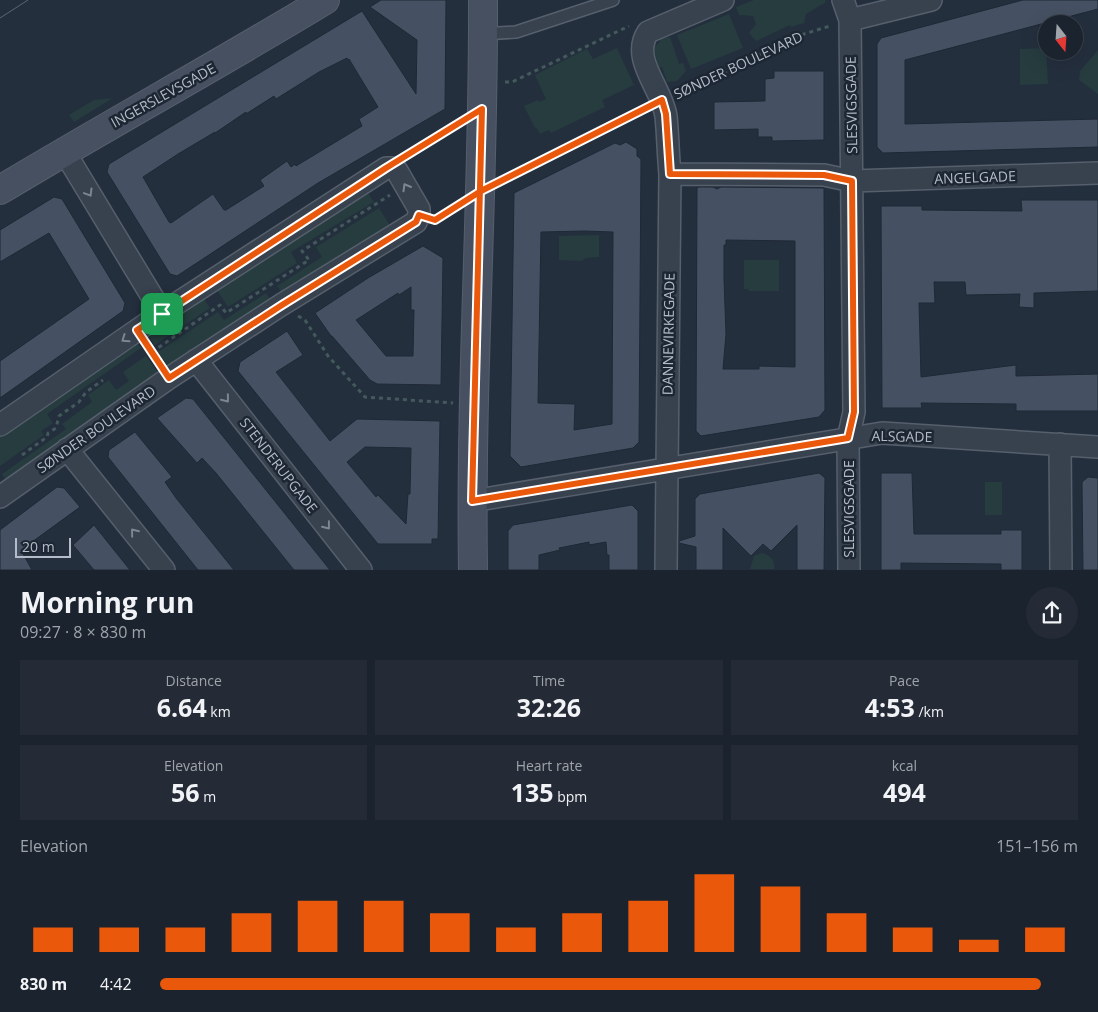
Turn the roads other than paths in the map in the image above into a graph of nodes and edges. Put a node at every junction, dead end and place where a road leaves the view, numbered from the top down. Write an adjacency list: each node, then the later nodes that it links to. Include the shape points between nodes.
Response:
1 (325, 0): 10 (street, INGERSLEVSGADE)
2 (483, 0): 8 (street)
3 (613, 0): 8 (lane, via 516,32)
4 (723, 0): 9 (street, SØNDER BOULEVARD, via 648,32 642,49 643,59)
5 (843, 0): 7 (street, SLESVIGSGADE)
6 (931, 0): 7 (street)
7 (850, 20): 13 (street, SLESVIGSGADE)
8 (483, 34): 24 (street)
9 (662, 100): 12 (street, DANNEVIRKEGADE)
10 (64, 151): 14 (street, INGERSLEVSGADE); 15 (street, one-way to 15)
11 (1098, 173): 13 (street, ANGELGADE)
12 (670, 174): 13 (street, ANGELGADE, via 824,175); 22 (street, DANNEVIRKEGADE)
13 (852, 181): 18 (street, SLESVIGSGADE, via 854,412)
14 (0, 190)
15 (162, 314): 16 (street, SØNDER BOULEVARD, one-way to 15, via 416,222 419,209 397,171 386,168); 17 (street, one-way to 17)
16 (196, 360): 21 (street, SØNDER BOULEVARD); 26 (street, STENDERUPGADE, one-way to 26)
17 (0, 425)
18 (848, 438): 19 (street, ALSGADE, via 882,433); 22 (street, ALSGADE); 29 (street, SLESVIGSGADE)
19 (1060, 444): 20 (street, ALSGADE); 30 (street)
20 (1098, 447)
21 (67, 449): 23 (street, SØNDER BOULEVARD); 25 (street, one-way to 21)
22 (666, 470): 24 (street, ALSGADE); 28 (street, DANNEVIRKEGADE)
23 (0, 498)
24 (472, 501): 27 (street)
25 (164, 570)
26 (361, 570)
27 (473, 570)
28 (666, 570)
29 (849, 570)
30 (1061, 570)

